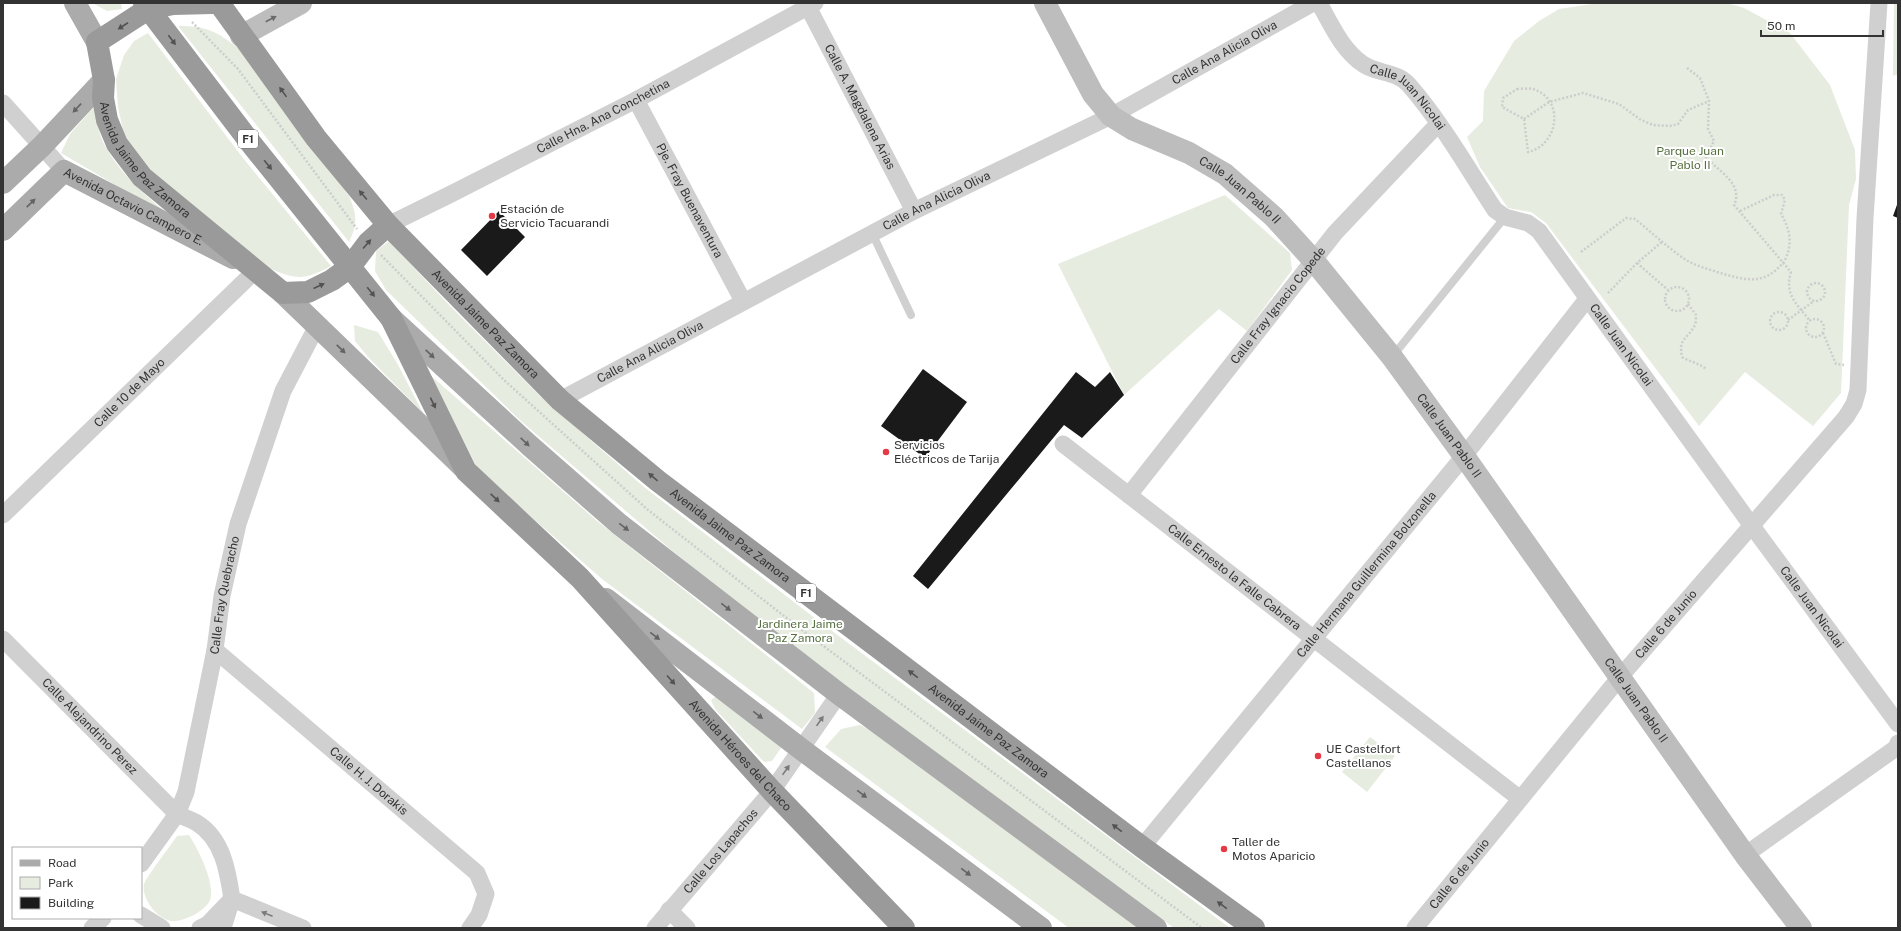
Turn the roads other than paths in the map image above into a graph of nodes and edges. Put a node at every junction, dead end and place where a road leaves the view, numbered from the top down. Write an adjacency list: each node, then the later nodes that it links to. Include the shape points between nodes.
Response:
1 (75, 3): 12 (main road)
2 (212, 3): 10 (highway)
3 (219, 3): 11 (highway, Avenida Jaime Paz Zamora / F1)
4 (302, 3): 11 (street, one-way to 4)
5 (1045, 3): 16 (street, Calle Juan Pablo II, via 1093,94)
6 (1313, 3): 16 (street, Calle Ana Alicia Oliva)
7 (1319, 3): 17 (street, Calle Juan Nicolai, via 1347,51 1364,65 1398,76 1408,84)
8 (1879, 3): 42 (street, Calle 6 de Junio, via 1865,218 1858,390 1854,404 1846,417)
9 (809, 4): 14 (street, Calle Hna. Ana Conchetina); 21 (street, Calle A. Magdalena Arias)
10 (146, 6): 12 (highway, one-way to 12); 27 (highway, F1, one-way to 27)
11 (241, 36): 23 (highway, Avenida Jaime Paz Zamora / F1, one-way to 11, via 316,138)
12 (97, 42): 13 (highway, Avenida Jaime Paz Zamora)
13 (104, 80): 18 (main road, one-way to 18); 28 (highway, Avenida Jaime Paz Zamora, via 103,98 107,120 117,144 142,177)
14 (636, 100): 23 (street, Calle Hna. Ana Conchetina); 31 (street, Pje. Fray Buenaventura)
15 (3, 103): 18 (street)
16 (1111, 116): 21 (street, Calle Ana Alicia Oliva); 26 (street, Calle Juan Pablo II, via 1132,130 1189,153 1225,174 1274,217)
17 (1438, 124): 22 (street, Calle Juan Nicolai, via 1495,210); 26 (street, Calle Fray Ignacio Copede, via 1335,233)
18 (42, 146): 19 (street); 20 (main road)
19 (64, 171): 24 (main road, Avenida Octavio Campero E., one-way to 19); 28 (main road, Avenida Octavio Campero E.)
20 (3, 183)
21 (914, 211): 25 (street, Calle Ana Alicia Oliva)
22 (1505, 217): 30 (street, Calle Juan Nicolai, via 1528,223 1539,231); 35 (lane)
23 (388, 225): 27 (highway, one-way to 23, via 368,243); 36 (highway, Avenida Jaime Paz Zamora / F1)
24 (3, 230)
25 (872, 233): 31 (street, Calle Ana Alicia Oliva); 32 (lane)
26 (1314, 261): 35 (street, Calle Juan Pablo II); 40 (street, Calle Fray Ignacio Copede)
27 (350, 267): 29 (highway, one-way to 27, via 308,292); 33 (highway, F1, one-way to 33)
28 (256, 270): 29 (highway, Avenida Jaime Paz Zamora); 41 (street, Calle 10 de Mayo)
29 (283, 293): 34 (main road, Avenida Jaime Paz Zamora)
30 (1587, 299): 38 (street, Calle Hermana Guillermina Bolzonella); 42 (street, Calle Juan Nicolai)
31 (743, 301): 36 (street, Calle Ana Alicia Oliva)
32 (911, 315)
33 (391, 318): 39 (highway, F1, one-way to 39); 48 (main road, one-way to 48, via 619,524)
34 (318, 326): 39 (main road, Avenida Jaime Paz Zamora, one-way to 39); 46 (street, Calle Fray Quebracho, via 283,391 238,524 222,596)
35 (1392, 357): 38 (street, Calle Juan Pablo II)
36 (560, 400): 55 (highway, Avenida Jaime Paz Zamora / F1, one-way to 36, via 658,481)
37 (1063, 444): 40 (street, Calle Ernesto la Falle Cabrera)
38 (1464, 456): 45 (street, Calle Hermana Guillermina Bolzonella); 47 (street, Calle Juan Pablo II)
39 (466, 471): 43 (highway, Avenida Jaime Paz Zamora / F1, one-way to 43)
40 (1129, 495): 45 (street, Calle Ernesto la Falle Cabrera)
41 (3, 515)
42 (1752, 526): 47 (street, Calle 6 de Junio); 49 (street, Calle Juan Nicolai)
43 (580, 578): 51 (main road, Avenida Jaime Paz Zamora, one-way to 51); 52 (highway, Avenida Héroes del Chaco / F1, one-way to 52)
44 (3, 639): 54 (street, Calle Alejandrino Perez)
45 (1314, 639): 53 (street, Calle Ernesto la Falle Cabrera); 55 (street, Calle Hermana Guillermina Bolzonella)
46 (214, 650): 54 (street, Calle Fray Quebracho, via 186,792); 67 (street, Calle H. J. Dorakis, via 477,872 486,894 479,915)
47 (1620, 677): 53 (street, Calle 6 de Junio); 56 (street, Calle Juan Pablo II)
48 (839, 694): 51 (street, Calle Los Lapachos, one-way to 48); 72 (main road)
49 (1898, 724)
50 (1898, 743): 56 (street, via 1896,748)
51 (801, 749): 52 (street, Calle Los Lapachos, one-way to 51); 71 (main road, Avenida Jaime Paz Zamora, one-way to 71)
52 (772, 791): 59 (street, Calle Los Lapachos); 70 (highway, Avenida Héroes del Chaco / F1)
53 (1519, 798): 74 (street, Calle 6 de Junio)
54 (177, 814): 57 (street, Calle Fray Quebracho); 58 (street, Calle Alejandrino Perez, via 198,824 217,843 228,872)
55 (1142, 847): 73 (highway, Avenida Jaime Paz Zamora / F1, one-way to 55)
56 (1746, 855): 75 (street, Calle Juan Pablo II)
57 (142, 863)
58 (232, 899): 64 (street, via 208,924); 65 (street); 66 (street, one-way to 58)
59 (669, 910): 68 (street, Calle Los Lapachos); 69 (street)
60 (142, 916): 63 (street)
61 (102, 919): 62 (street)
62 (92, 928)
63 (162, 928)
64 (200, 928)
65 (223, 928)
66 (303, 928)
67 (470, 928)
68 (655, 928)
69 (687, 928)
70 (904, 928)
71 (1041, 928)
72 (1156, 928)
73 (1254, 928)
74 (1415, 928)
75 (1801, 928)

